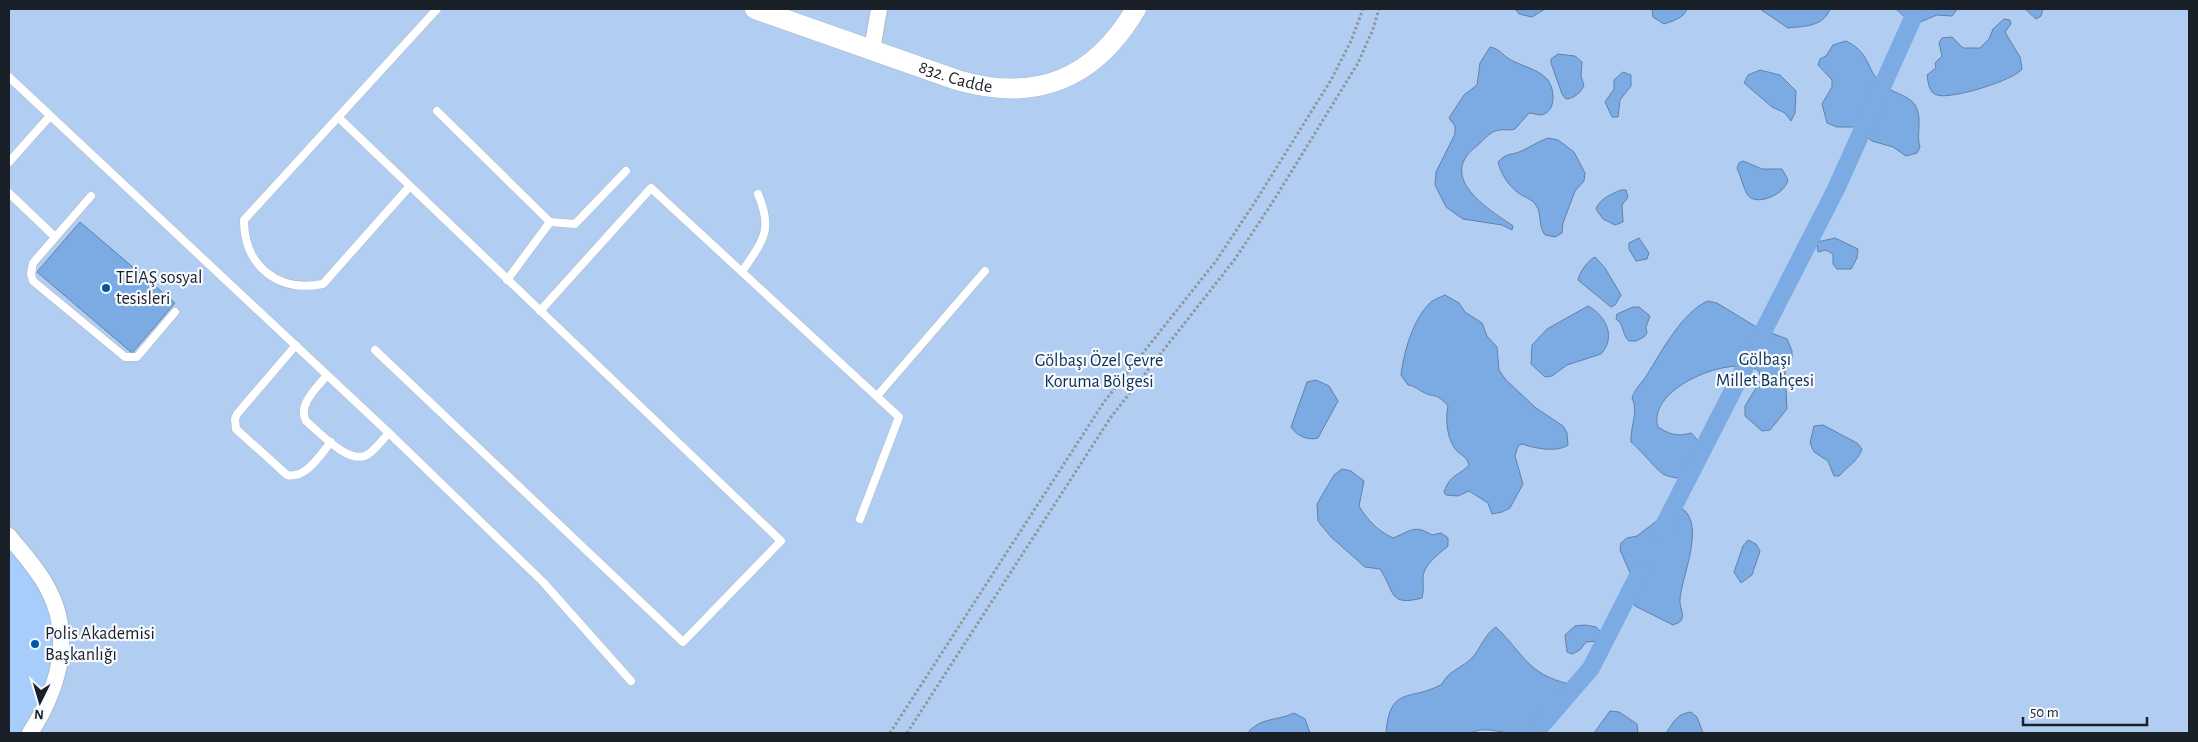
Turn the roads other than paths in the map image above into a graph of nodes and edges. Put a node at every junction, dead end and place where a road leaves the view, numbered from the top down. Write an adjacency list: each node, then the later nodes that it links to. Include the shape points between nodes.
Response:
1 (437, 9): 9 (lane)
2 (755, 9): 5 (street, 832. Cadde)
3 (878, 9): 5 (street)
4 (1136, 9): 5 (street, 832. Cadde, via 1092,64 1068,77 1020,90 978,86)
5 (872, 50)
6 (9, 77): 8 (lane)
7 (437, 110): 16 (lane)
8 (50, 116): 10 (lane); 23 (lane)
9 (338, 117): 12 (lane); 12 (lane, via 244,220 250,252 262,270 291,285 323,284)
10 (9, 162)
11 (626, 171): 16 (lane, via 575,224)
12 (409, 187): 20 (lane)
13 (9, 193): 17 (lane)
14 (758, 194): 19 (lane, via 766,212 766,228 762,241)
15 (91, 196): 17 (lane)
16 (550, 222): 20 (lane)
17 (55, 237): 22 (lane, via 33,263 33,281 121,355 137,357)
18 (984, 271): 26 (lane)
19 (742, 272): 21 (lane, via 651,188); 26 (lane)
20 (507, 280): 21 (lane)
21 (540, 311): 24 (lane, via 781,541 683,642)
22 (175, 312)
23 (296, 345): 25 (lane); 28 (lane, via 238,414 236,429 291,476 302,474)
24 (375, 350)
25 (327, 375): 27 (lane); 28 (lane, via 304,405 303,413 306,421)
26 (876, 396): 29 (lane, via 899,417)
27 (389, 433): 28 (lane, via 362,457 349,455); 31 (lane, via 543,582)
28 (331, 442)
29 (860, 519)
30 (9, 536): 32 (street, via 48,588 62,632 57,676 49,699)
31 (631, 681)
32 (30, 733)

